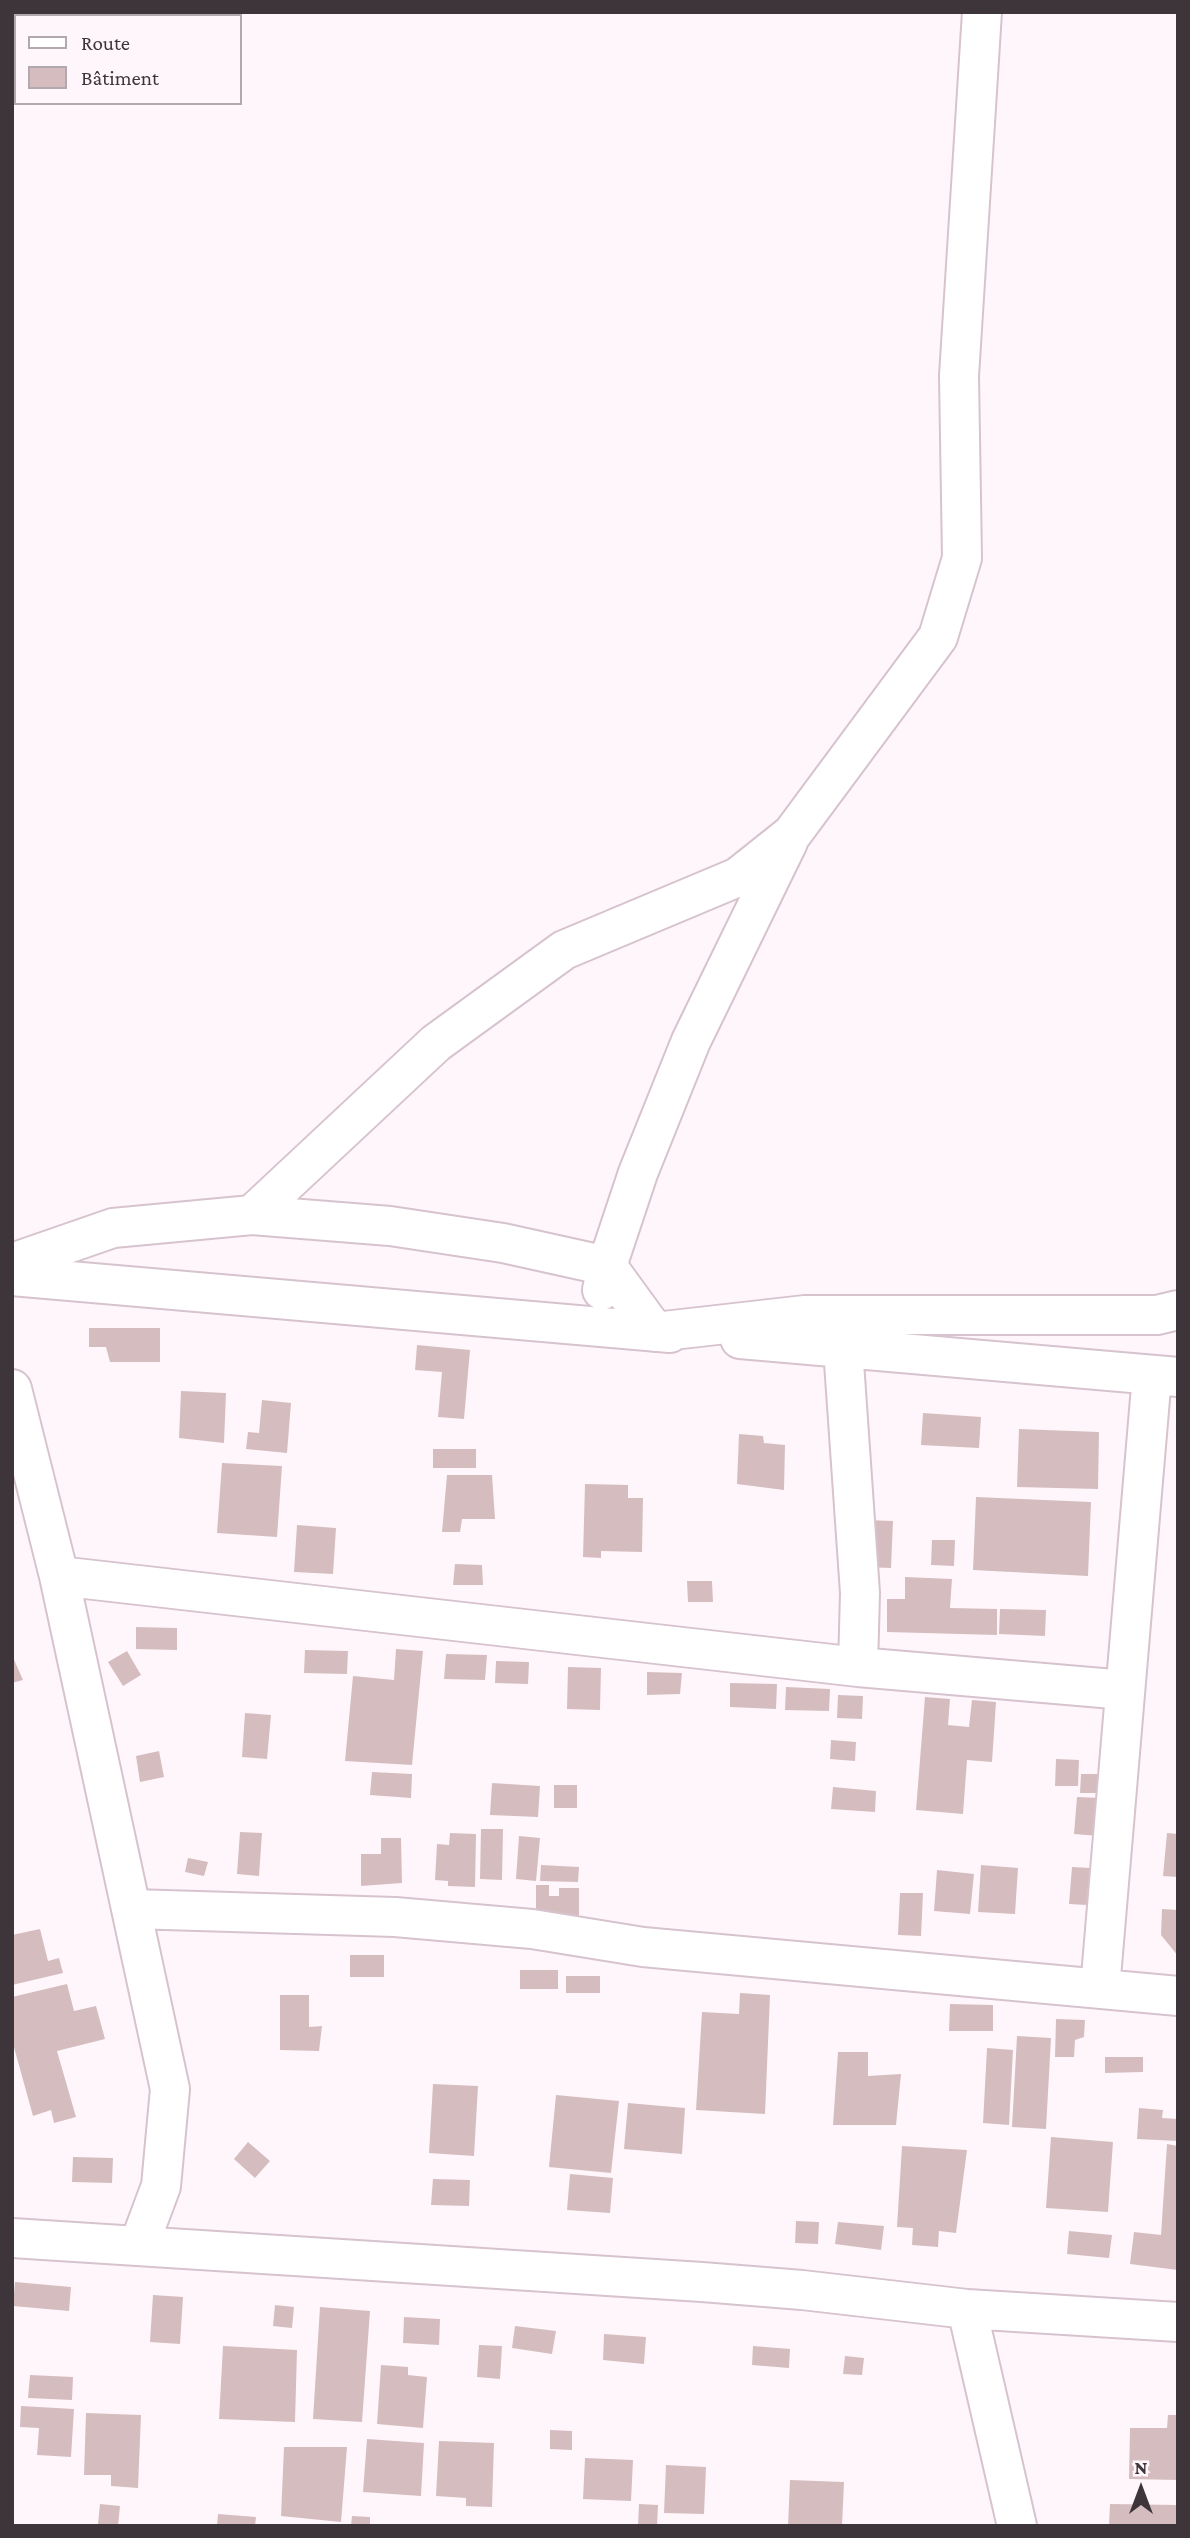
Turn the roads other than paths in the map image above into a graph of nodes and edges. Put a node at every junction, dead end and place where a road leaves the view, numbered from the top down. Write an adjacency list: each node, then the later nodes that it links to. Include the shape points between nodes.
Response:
1 (982, 12): 2 (street, via 959,376 962,558 938,636)
2 (792, 834): 3 (street, via 738,877 564,950 436,1043); 5 (street, via 691,1041)
3 (252, 1215): 4 (street, via 113,1228); 5 (street, via 403,1228 503,1243)
4 (12, 1263)
5 (607, 1266): 8 (street); 9 (street)
6 (12, 1276): 8 (street)
7 (1178, 1310): 9 (street, via 1157,1315 805,1315)
8 (595, 1326): 9 (street)
9 (655, 1332): 10 (street)
10 (843, 1348): 11 (street); 14 (street, via 860,1593)
11 (1165, 1376): 15 (street)
12 (12, 1389): 13 (street)
13 (59, 1576): 14 (street); 16 (street)
14 (858, 1667): 15 (street)
15 (1125, 1690): 17 (street)
16 (132, 1909): 17 (street, via 395,1917 532,1929 643,1947); 20 (street, via 170,2089 161,2186)
17 (1100, 1989): 18 (street)
18 (1178, 1996)
19 (12, 2238): 20 (street)
20 (139, 2245): 21 (street, via 702,2282)
21 (967, 2309): 22 (street); 23 (street)
22 (1178, 2322)
23 (1017, 2526)

